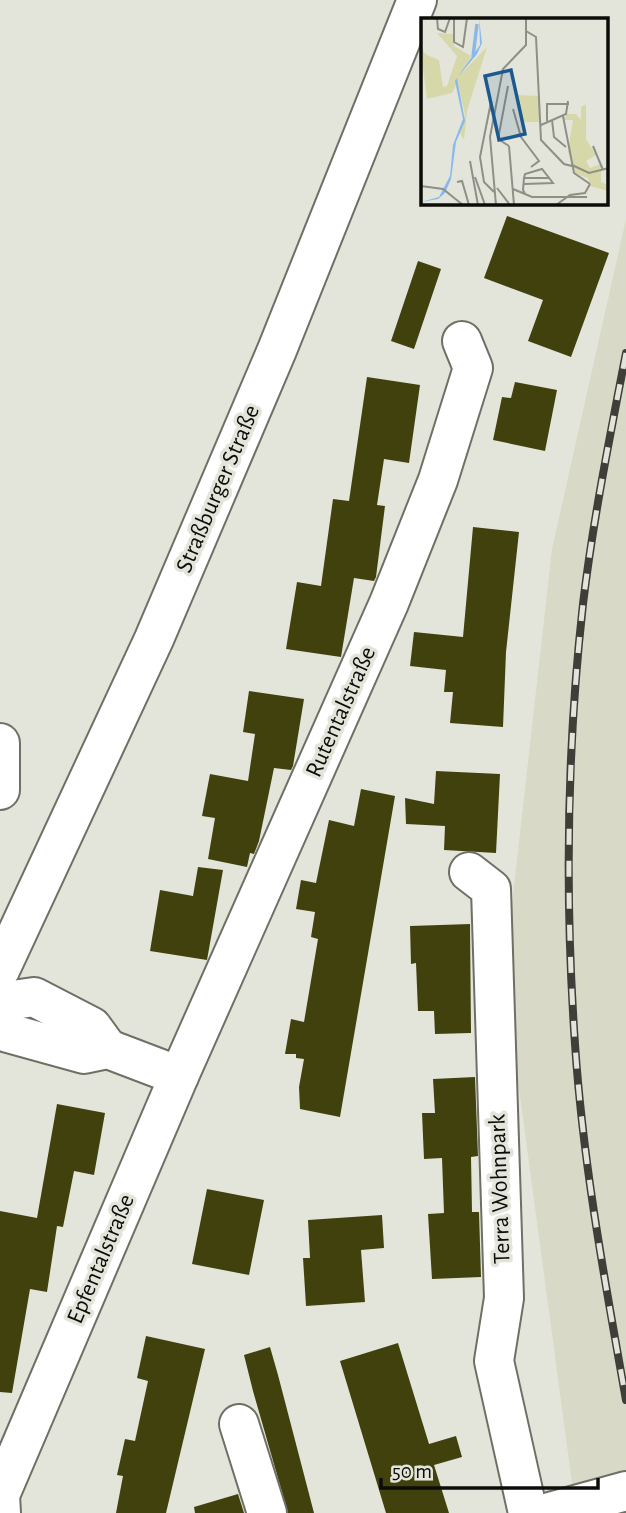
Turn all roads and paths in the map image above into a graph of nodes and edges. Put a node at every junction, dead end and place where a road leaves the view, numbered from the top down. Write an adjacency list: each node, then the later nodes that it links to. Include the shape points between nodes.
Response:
1 (417, 0): 6 (street, Straßburger Straße, via 277,350 159,627)
2 (463, 341): 10 (street, Rutentalstraße, via 473,368 433,492 389,603)
3 (0, 743): 4 (street)
4 (0, 790)
5 (469, 872): 16 (street, Terra Wohnpark, via 491,889 504,1298 494,1361)
6 (0, 970)
7 (0, 1002): 9 (street, via 34,997 92,1027)
8 (0, 1024): 9 (street, via 8,1033 84,1054)
9 (108, 1049): 10 (street)
10 (179, 1076): 14 (street, Epfentalstraße, via 0,1495)
11 (239, 1424): 15 (street)
12 (626, 1491): 13 (street)
13 (560, 1509)
14 (1, 1513)
15 (267, 1513)
16 (528, 1513)

